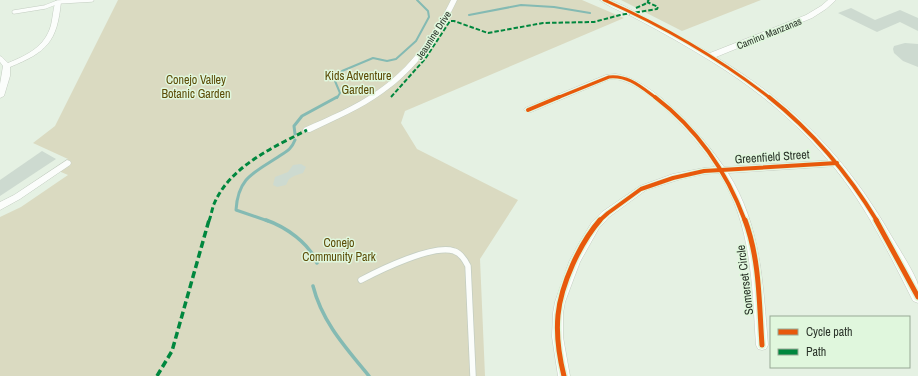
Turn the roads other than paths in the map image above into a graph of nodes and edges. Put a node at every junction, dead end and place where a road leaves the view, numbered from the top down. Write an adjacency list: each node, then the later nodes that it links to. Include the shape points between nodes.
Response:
1 (92, 0): 5 (lane)
2 (454, 0): 12 (street, Jeaunine Drive, via 422,53 404,74 360,105)
3 (604, 0): 7 (street)
4 (832, 0): 7 (street, Camino Manzanas, via 825,8 812,15)
5 (58, 2): 6 (lane); 9 (street, via 56,22 43,47 31,56)
6 (14, 12)
7 (710, 56): 14 (street, via 757,87 785,110)
8 (0, 58): 9 (street)
9 (7, 66): 10 (street)
10 (0, 96)
11 (528, 110): 15 (street, Somerset Circle, via 609,77 624,77 667,106 703,142)
12 (307, 130)
13 (67, 163): 16 (street)
14 (837, 163): 15 (street, Greenfield Street); 18 (street, via 881,227)
15 (723, 170): 19 (street, Somerset Circle, via 751,238 757,274); 21 (street, Greenfield Street, via 666,179 641,189 603,217 574,265 558,311 558,342)
16 (0, 206)
17 (361, 280): 20 (lane, via 430,252 452,250 460,253 468,266)
18 (918, 297)
19 (762, 345)
20 (474, 376)
21 (564, 376)

